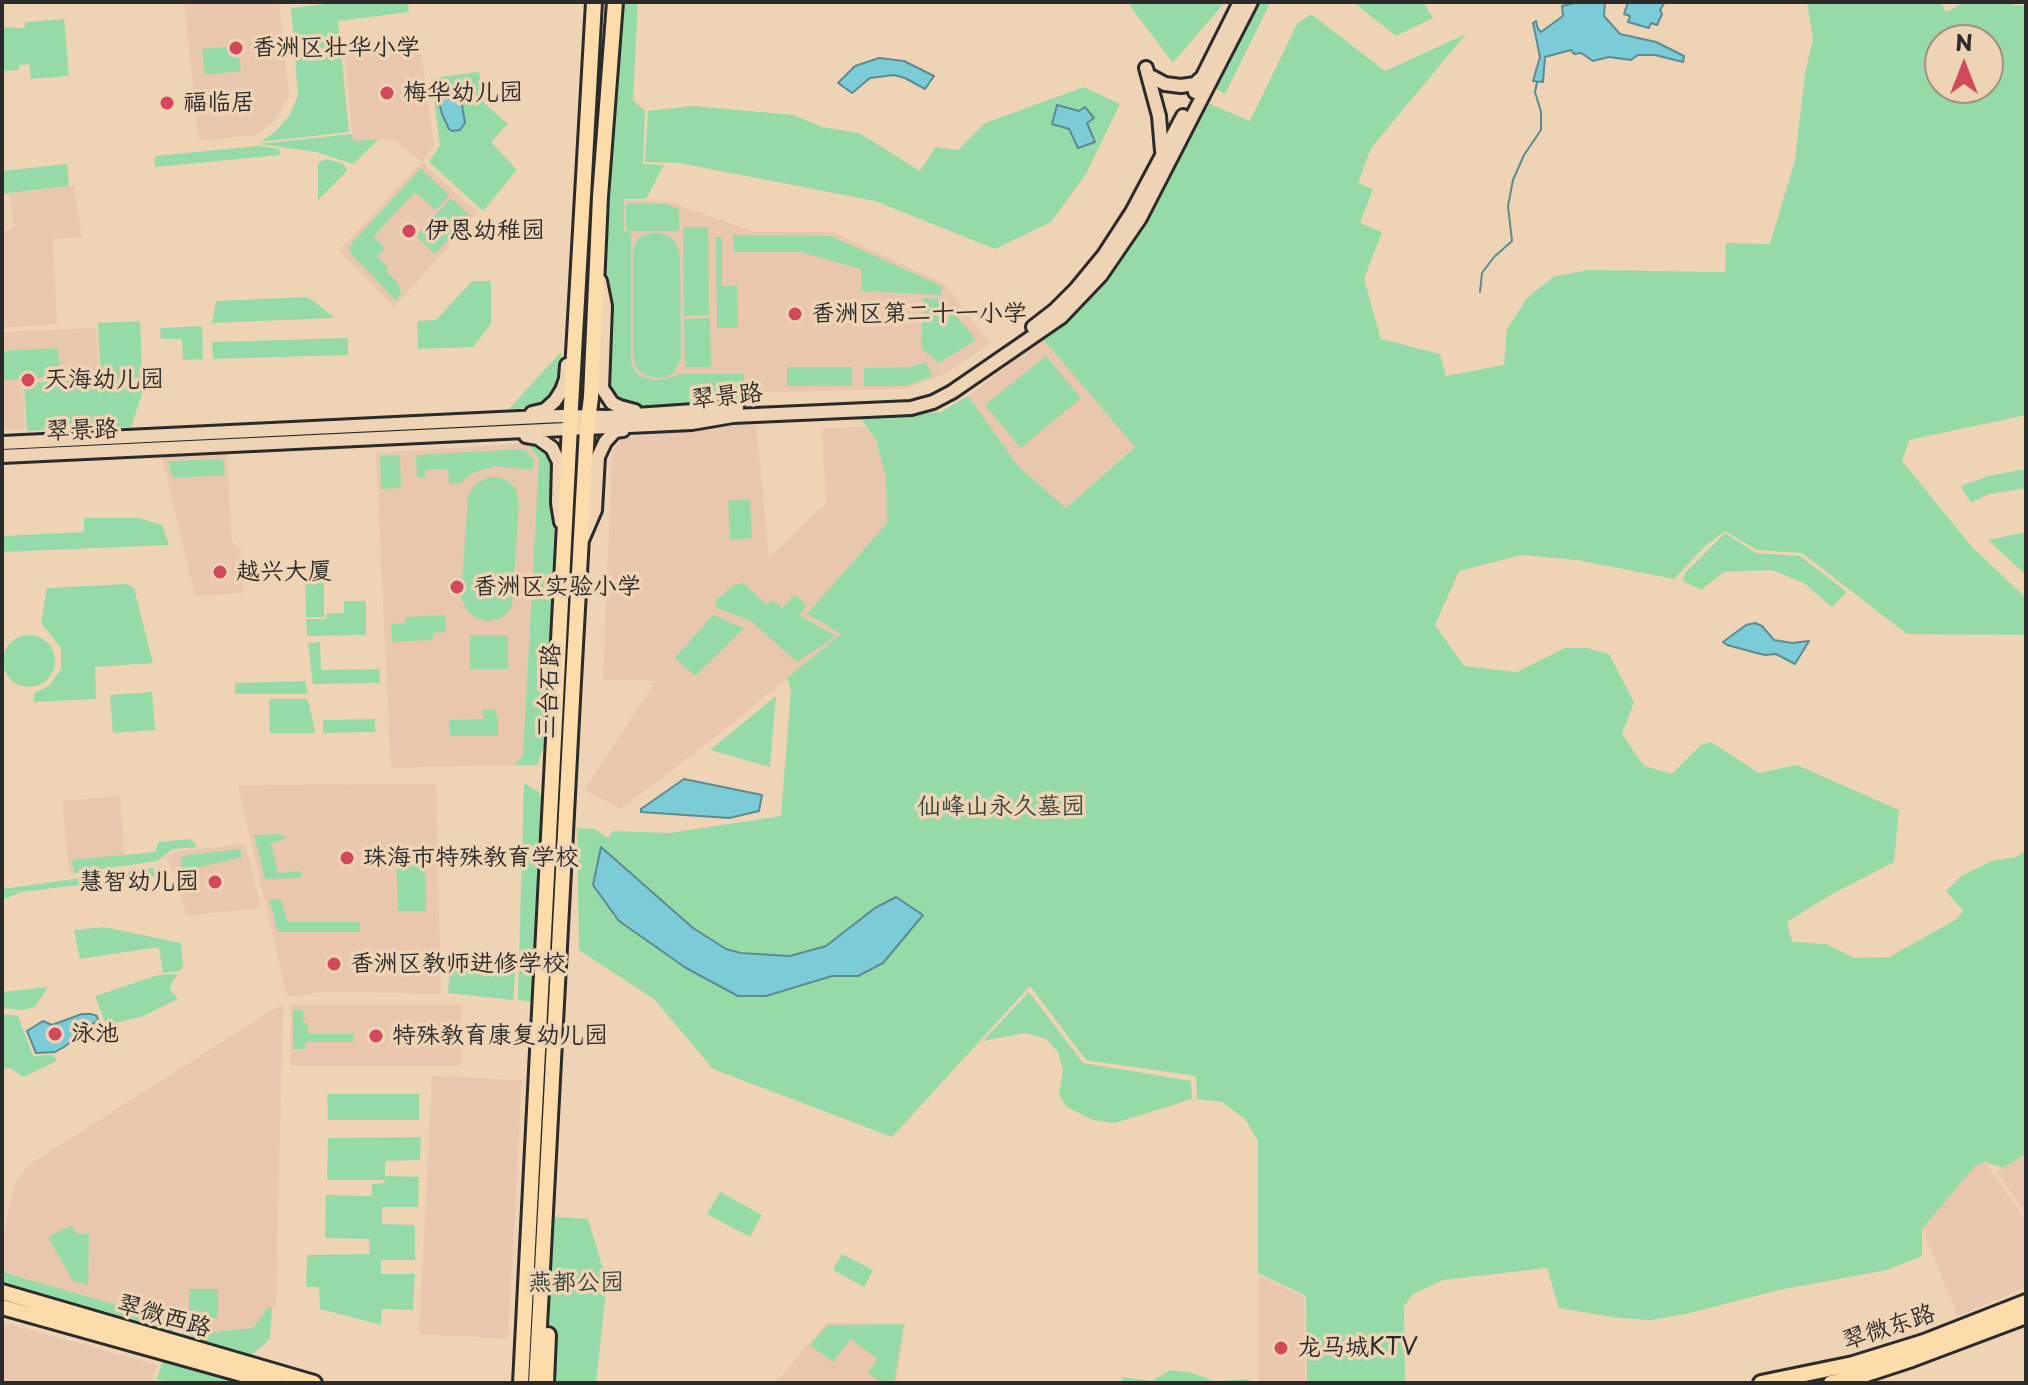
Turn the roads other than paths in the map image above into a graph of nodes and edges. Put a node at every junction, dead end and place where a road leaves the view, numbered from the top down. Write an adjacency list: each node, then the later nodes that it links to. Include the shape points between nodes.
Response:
1 (594, 2): 7 (main road, 三台石路)
2 (615, 2): 8 (main road, 三台石路)
3 (1240, 2): 5 (main road, 翠景路)
4 (1251, 2): 13 (main road, 翠景路, via 1140,218 1101,275 1061,317 952,392 911,408 733,416)
5 (1202, 77): 6 (main road, 翠景路); 6 (main road, via 1181,86 1165,84 1149,73)
6 (1163, 153): 9 (main road, 翠景路, via 1132,212 1076,289 1035,326 942,390 908,400)
7 (581, 243): 10 (main road, via 562,390 545,410); 12 (main road, 三台石路)
8 (597, 265): 9 (main road, via 605,306 601,383 606,396 625,409); 11 (main road, 三台石路)
9 (678, 413): 11 (main road, 翠景路)
10 (515, 418): 12 (main road, 翠景路); 15 (main road, 翠景路)
11 (589, 422): 12 (main road, 翠景路); 13 (main road, 翠景路); 18 (main road, 三台石路)
12 (571, 423): 14 (main road, 翠景路); 17 (main road, 三台石路)
13 (646, 426): 18 (main road, via 615,431 605,442 598,457 595,510)
14 (511, 432): 16 (main road, 翠景路); 17 (main road, via 538,438 559,462)
15 (2, 443)
16 (2, 456)
17 (565, 544): 19 (main road, 三台石路)
18 (581, 544): 20 (main road, 三台石路)
19 (528, 1246): 27 (main road, via 516,1305); 28 (main road, 三台石路)
20 (542, 1262): 29 (main road, 三台石路); 30 (main road, via 549,1301)
21 (2, 1292): 26 (main road, 翠微西路)
22 (2026, 1302): 31 (main road, 翠微东路, via 1853,1364)
23 (2, 1307): 25 (main road, 翠微西路)
24 (2026, 1316): 32 (main road, 翠微东路)
25 (274, 1383)
26 (314, 1383)
27 (511, 1383)
28 (521, 1383)
29 (536, 1383)
30 (546, 1383)
31 (1761, 1383)
32 (1831, 1383)

